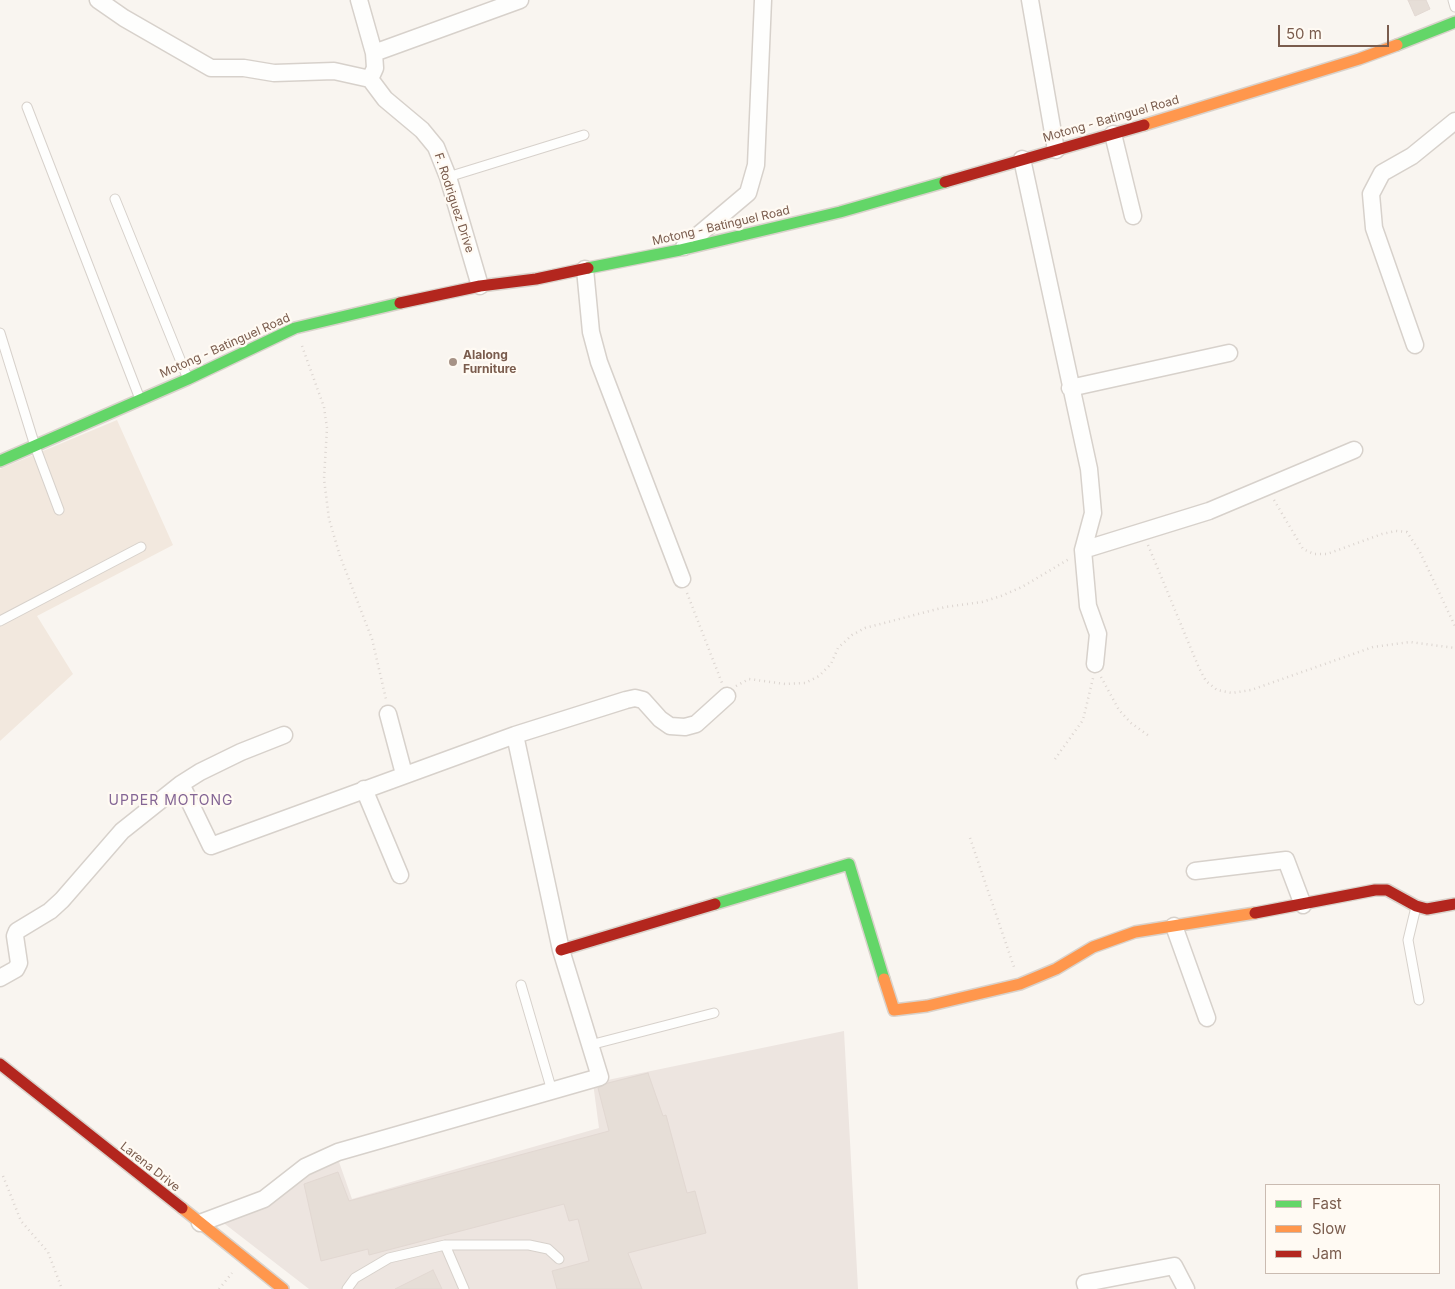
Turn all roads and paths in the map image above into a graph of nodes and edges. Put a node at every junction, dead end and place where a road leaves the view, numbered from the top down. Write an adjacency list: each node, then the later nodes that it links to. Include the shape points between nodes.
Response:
1 (98, 0): 10 (street, via 211,68 244,68 274,73 334,72)
2 (359, 0): 9 (street)
3 (520, 0): 9 (street)
4 (763, 0): 20 (street, via 756,165 748,193)
5 (1030, 0): 15 (street)
6 (1453, 0): 7 (lane)
7 (1455, 7)
8 (1455, 22): 13 (street, Motong - Batinguel Road, via 1359,59)
9 (374, 53): 10 (street, via 376,68)
10 (370, 79): 17 (street, F. Rodriguez Drive, via 436,147)
11 (27, 107): 29 (lane)
12 (1455, 121): 25 (street, via 1412,156 1382,173 1371,194 1374,228)
13 (1112, 134): 15 (street, Motong - Batinguel Road); 19 (street)
14 (584, 135): 17 (lane)
15 (1056, 150): 16 (street, Motong - Batinguel Road)
16 (1022, 159): 20 (street, Motong - Batinguel Road, via 840,212); 28 (street)
17 (448, 177): 22 (street, F. Rodriguez Drive)
18 (115, 199): 27 (lane)
19 (1133, 216)
20 (680, 250): 21 (street, Motong - Batinguel Road)
21 (585, 269): 22 (street, Motong - Batinguel Road); 38 (street, via 591,332 597,356)
22 (480, 286): 23 (street, Motong - Batinguel Road, via 335,316)
23 (295, 328): 27 (street, Motong - Batinguel Road); 44 (path, via 324,408 327,428 324,479 329,519 372,639)
24 (0, 332): 30 (lane)
25 (1414, 345)
26 (1229, 353): 28 (street)
27 (188, 379): 29 (street, Motong - Batinguel Road)
28 (1070, 388): 37 (street, via 1085,444 1092,494 1093,513)
29 (140, 399): 30 (street, Motong - Batinguel Road)
30 (36, 446): 32 (street, Motong - Batinguel Road); 34 (lane)
31 (1354, 450): 33 (street)
32 (0, 461)
33 (1267, 488): 35 (street); 40 (path, via 1304,549 1314,554 1327,554 1389,532 1406,532 1414,540)
34 (59, 510)
35 (1143, 532): 37 (street); 41 (path, via 1198,668 1217,690 1232,693 1251,690 1373,647 1410,642)
36 (141, 546): 39 (lane)
37 (1083, 550): 42 (street, via 1087,600 1098,634); 43 (path, via 1051,571 1001,596 865,628 838,648 831,664 819,676 805,683 749,679 733,688)
38 (682, 579): 43 (path)
39 (0, 622)
40 (1455, 626)
41 (1455, 648)
42 (1096, 664): 47 (path, via 1119,710); 48 (path, via 1083,720)
43 (727, 696): 46 (street, via 696,724 685,727 670,726 643,700 635,698)
44 (388, 714): 49 (street)
45 (284, 735): 50 (street, via 234,755)
46 (515, 735): 49 (street); 59 (street)
47 (1149, 736)
48 (1055, 759)
49 (404, 774): 51 (street)
50 (181, 784): 51 (street, via 211,846); 60 (street, via 122,831 50,911 16,930 19,963)
51 (364, 789): 54 (street)
52 (970, 838): 61 (path)
53 (1195, 871): 56 (street, via 1286,860)
54 (400, 875)
55 (1455, 904): 57 (street, via 1427,909)
56 (1303, 905): 57 (street, via 1387,890); 58 (street)
57 (1416, 906): 63 (lane, via 1408,940)
58 (1174, 926): 61 (street, via 1093,946 1056,969); 65 (street)
59 (561, 950): 61 (street, via 849,864 894,1010 928,1006); 66 (street)
60 (0, 978)
61 (1020, 984)
62 (521, 985): 68 (lane)
63 (1419, 1000)
64 (714, 1012): 66 (lane)
65 (1208, 1018)
66 (590, 1045): 68 (street, via 600,1077)
67 (0, 1064): 70 (street, Larena Drive)
68 (552, 1091): 70 (street, via 319,1160 264,1199)
69 (4, 1176): 73 (path, via 21,1221 48,1252)
70 (200, 1223): 74 (street, Larena Drive)
71 (445, 1245): 72 (lane, via 529,1245 548,1249); 75 (lane, via 390,1258 355,1278); 76 (lane)
72 (559, 1259)
73 (62, 1289)
74 (283, 1289)
75 (347, 1289)
76 (464, 1289)
77 (1087, 1289): 78 (street, via 1085,1283 1174,1266)
78 (1186, 1289)

